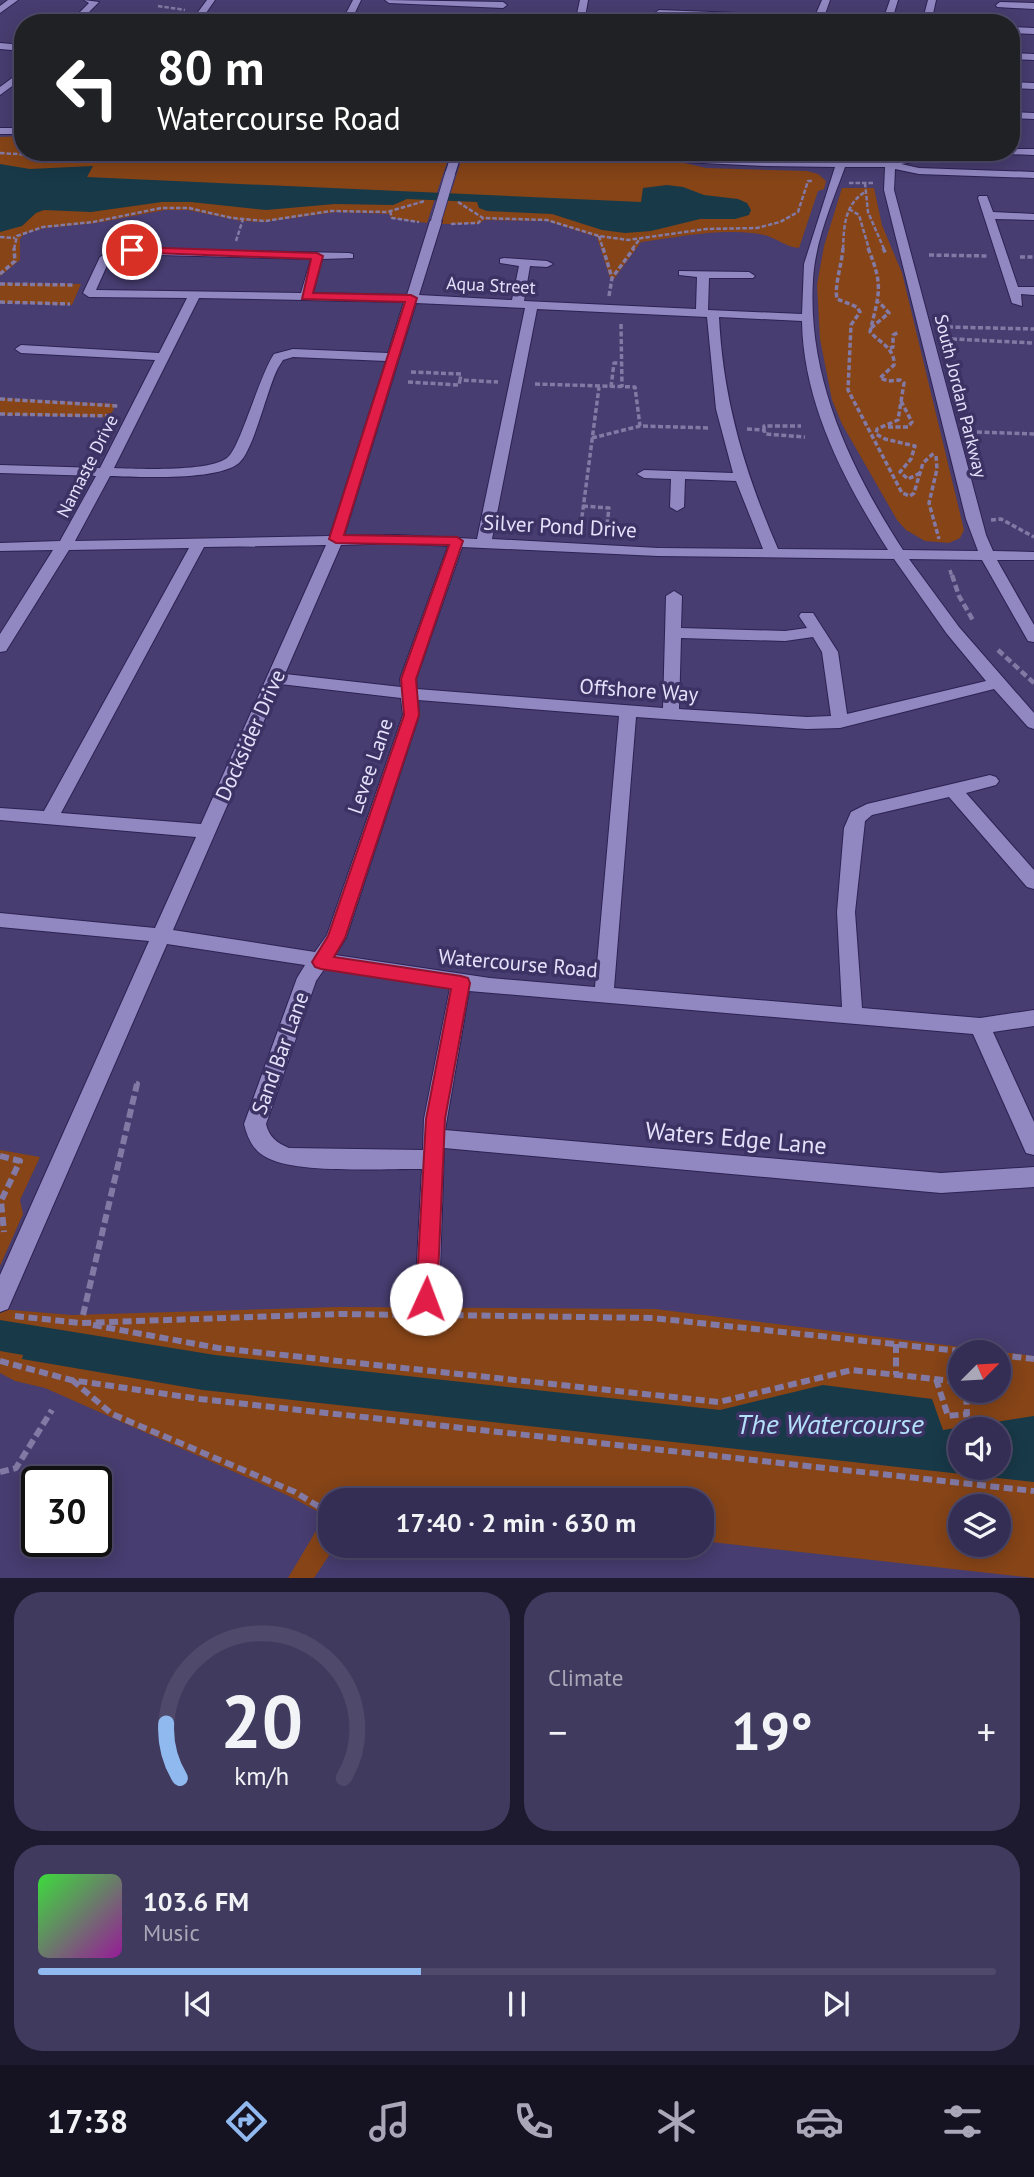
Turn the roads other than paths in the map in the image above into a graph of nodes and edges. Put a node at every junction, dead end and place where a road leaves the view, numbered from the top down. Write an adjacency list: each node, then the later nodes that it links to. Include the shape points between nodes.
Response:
1 (14, 0): 7 (street)
2 (88, 0): 8 (street, via 95,2)
3 (389, 0): 4 (street)
4 (503, 5)
5 (998, 6): 6 (street)
6 (1034, 6)
7 (0, 10)
8 (82, 14)
9 (14, 80): 10 (street)
10 (0, 92)
11 (454, 161): 30 (street, Docksider Drive, bridge, via 441,223)
12 (842, 161): 34 (street, via 811,256)
13 (889, 161): 52 (street, South Jordan Parkway, via 892,203)
14 (896, 161): 15 (street, via 919,171)
15 (1034, 175)
16 (983, 198): 17 (street)
17 (989, 215): 18 (street); 27 (street, via 1016,297)
18 (1034, 217)
19 (317, 256): 20 (street); 28 (street, Aqua Street, via 121,251 104,259 84,289); 29 (street)
20 (349, 256)
21 (504, 261): 22 (street)
22 (526, 262): 23 (street); 31 (street)
23 (547, 264)
24 (683, 273): 25 (street)
25 (703, 274): 26 (street); 33 (street)
26 (749, 276)
27 (1034, 291)
28 (195, 295): 29 (street, Aqua Street); 35 (street, Namaste Drive)
29 (306, 296): 30 (street, Aqua Street)
30 (411, 298): 31 (street, Aqua Street); 36 (street, Docksider Drive)
31 (517, 304): 32 (street, Aqua Street)
32 (532, 304): 33 (street, Aqua Street); 46 (street)
33 (708, 314): 34 (street, Aqua Street); 42 (street, via 726,429)
34 (807, 318): 51 (street, via 815,377 830,422 876,520)
35 (165, 357): 37 (street, via 24,343); 39 (street, Namaste Drive)
36 (393, 357): 39 (street, via 281,355 275,359 231,464 207,471); 44 (street, Docksider Drive)
37 (12, 363)
38 (0, 469): 39 (street)
39 (106, 472): 48 (street, Namaste Drive)
40 (644, 474): 41 (street)
41 (678, 476): 42 (street); 43 (street)
42 (740, 477): 50 (street)
43 (677, 507)
44 (336, 539): 45 (street, Silver Pond Drive); 47 (street, Silver Pond Drive); 60 (street, Docksider Drive)
45 (457, 541): 46 (street, Silver Pond Drive); 62 (street, Levee Lane, via 408,679)
46 (484, 542): 50 (street, Silver Pond Drive)
47 (199, 543): 48 (street, Silver Pond Drive); 70 (street)
48 (65, 545): 49 (street, Silver Pond Drive); 59 (street, Namaste Drive)
49 (0, 547)
50 (773, 554): 51 (street, Silver Pond Drive)
51 (899, 555): 52 (street, Silver Pond Drive); 61 (street, via 935,608)
52 (985, 555): 53 (street, Silver Pond Drive); 58 (street, South Jordan Parkway)
53 (1034, 556)
54 (674, 596): 57 (street)
55 (807, 616): 56 (street)
56 (816, 632): 57 (street, via 785,636); 65 (street, via 831,656)
57 (673, 633): 64 (street)
58 (1034, 637)
59 (3, 638)
60 (274, 678): 62 (street, Offshore Way); 71 (street, Docksider Drive)
61 (997, 683): 65 (street, Offshore Way); 66 (street)
62 (409, 694): 63 (street, Offshore Way); 75 (street, Levee Lane, via 411,715 337,938)
63 (628, 712): 64 (street, Offshore Way); 77 (street)
64 (671, 714): 65 (street, Offshore Way)
65 (840, 722)
66 (1034, 723)
67 (990, 781): 68 (street)
68 (953, 790): 72 (street); 78 (street, via 867,810 854,823 846,912)
69 (0, 814): 70 (street)
70 (49, 818): 71 (street)
71 (207, 831): 74 (street, Docksider Drive)
72 (1034, 882)
73 (0, 920): 74 (street, Watercourse Road)
74 (161, 936): 75 (street, Watercourse Road); 84 (street, Docksider Drive, via 27,1239)
75 (321, 962): 76 (street, Watercourse Road); 82 (street, Sand Bar Lane, via 307,978 257,1115 261,1141 289,1157)
76 (461, 983): 77 (street, Watercourse Road); 82 (street)
77 (604, 994): 78 (street, Watercourse Road)
78 (852, 1014): 80 (street, Watercourse Road)
79 (1034, 1017): 80 (street, Watercourse Road)
80 (980, 1026): 81 (street)
81 (1034, 1146)
82 (433, 1149): 83 (street, Waters Edge Lane, via 940,1183); 85 (street)
83 (1034, 1177)
84 (6, 1308)
85 (425, 1310)

